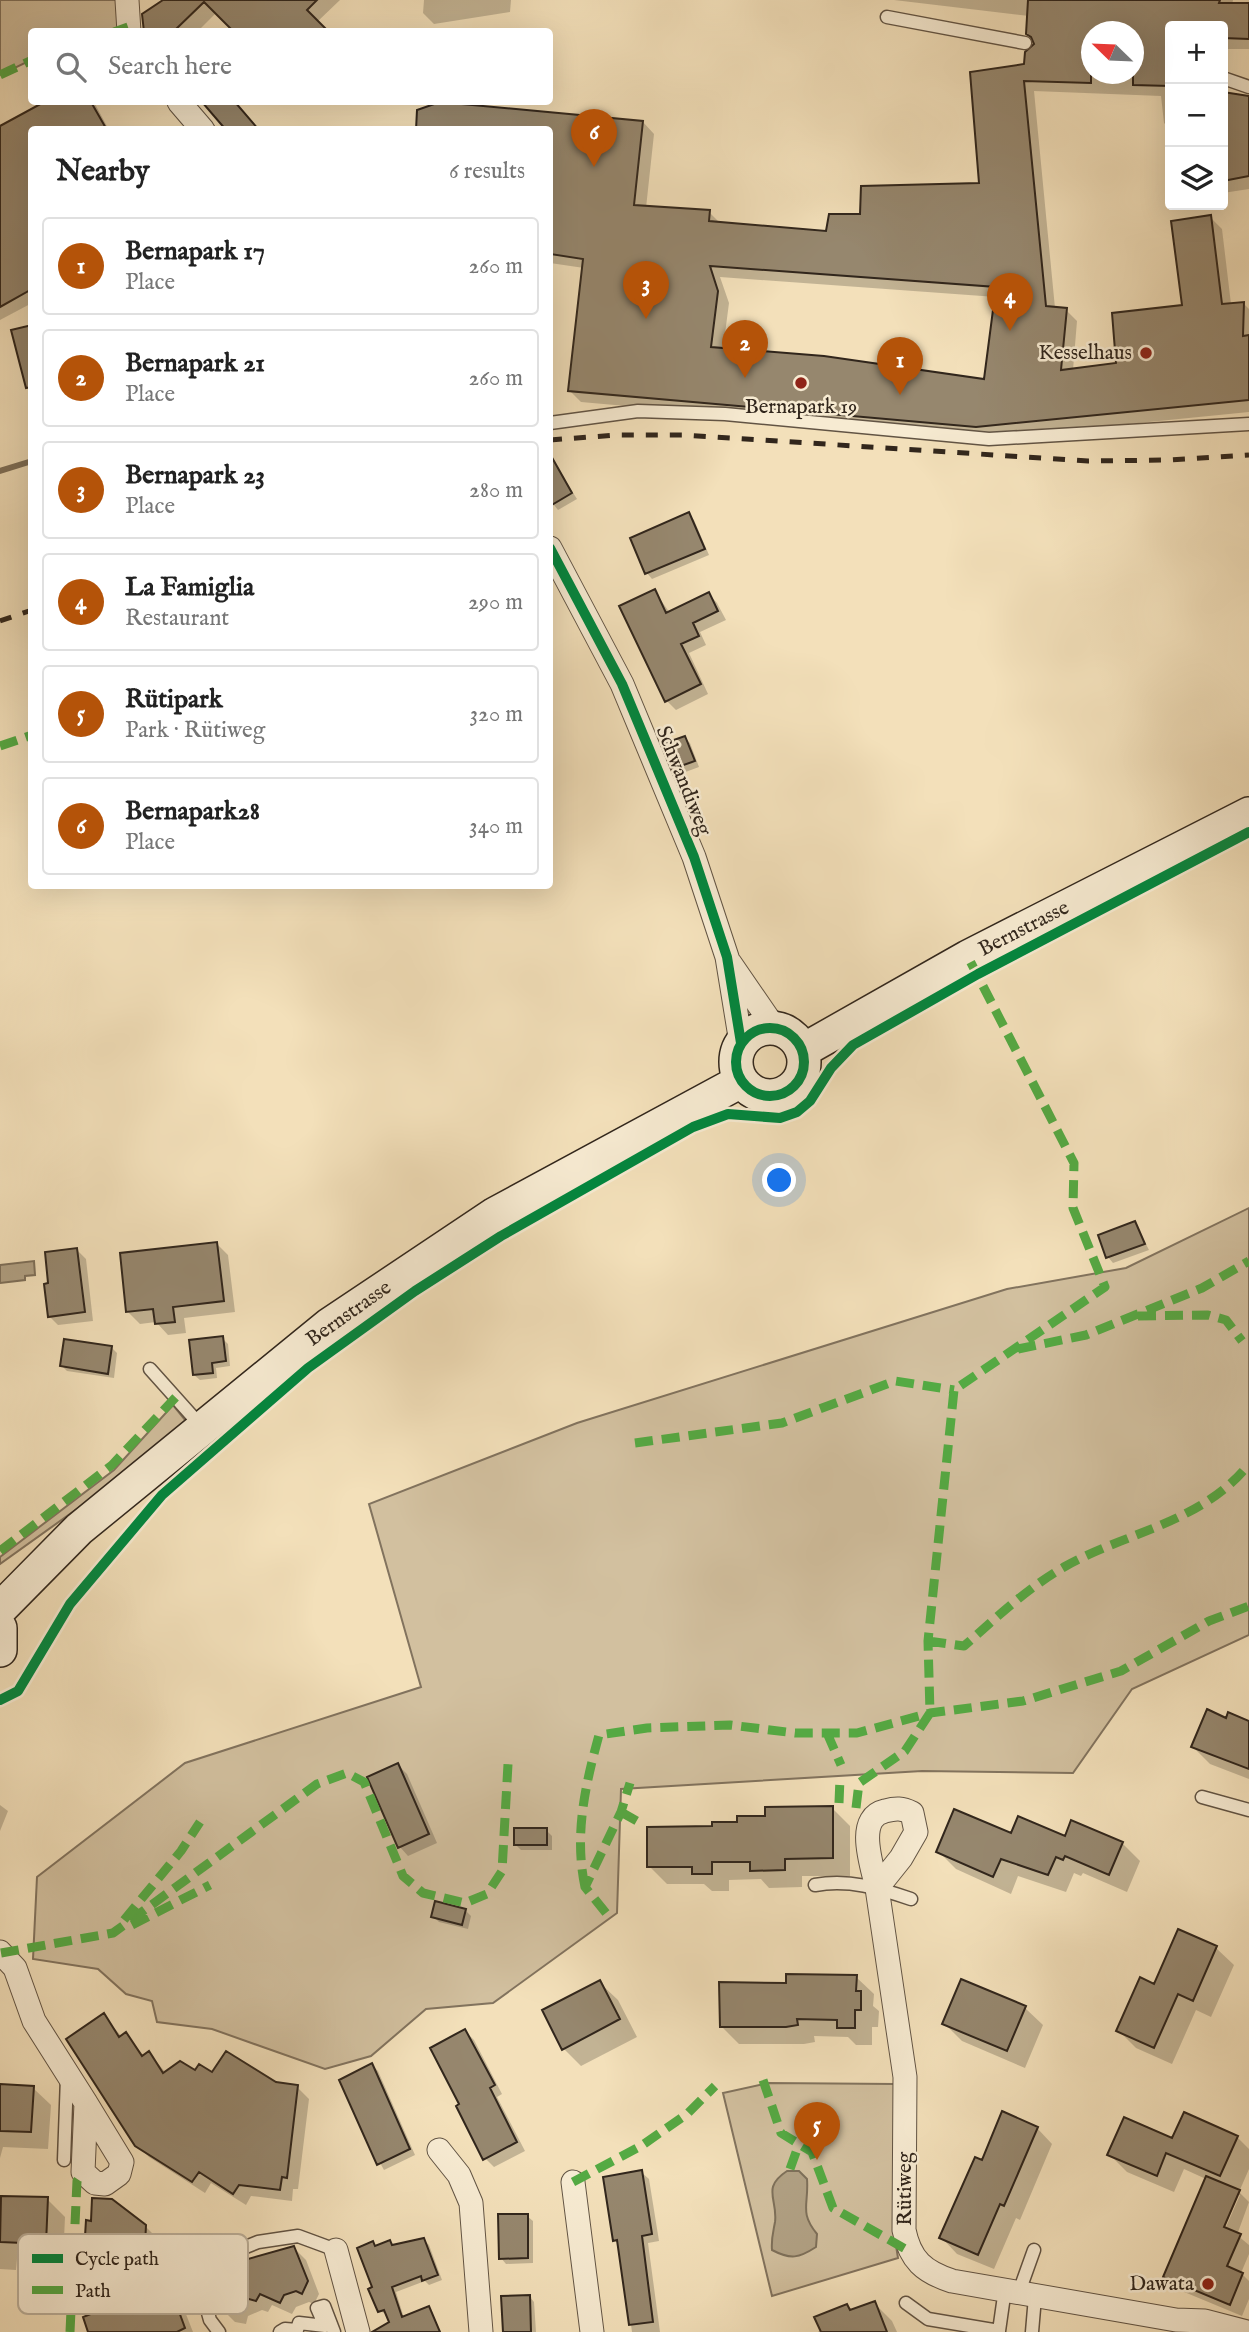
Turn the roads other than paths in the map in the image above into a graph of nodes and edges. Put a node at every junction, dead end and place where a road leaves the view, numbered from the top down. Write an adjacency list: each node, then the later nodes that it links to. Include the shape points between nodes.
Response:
1 (127, 0): 3 (street)
2 (887, 17): 4 (lane)
3 (129, 28)
4 (1025, 43)
5 (1228, 80): 6 (lane)
6 (1249, 87)
7 (181, 105): 8 (street)
8 (199, 126)
9 (553, 423): 10 (lane, via 638,411 725,414 989,439)
10 (1249, 424)
11 (553, 561): 12 (street, Schwandiweg)
12 (557, 579): 14 (street, Schwandiweg, via 643,733 694,857)
13 (1249, 814): 17 (main road, Bernstrasse, via 968,957)
14 (727, 957): 15 (street, Schwandiweg); 16 (street, Schwandiweg)
15 (775, 1027): 16 (main road, via 755,1030); 17 (main road, via 792,1035)
16 (741, 1043): 18 (main road, via 736,1062)
17 (802, 1051): 18 (main road, via 800,1079 786,1092 766,1096)
18 (741, 1081): 20 (main road, Bernstrasse, via 495,1214 329,1325)
19 (150, 1369): 20 (lane)
20 (202, 1427): 21 (main road, Bernstrasse, via 79,1529)
21 (0, 1609)
22 (0, 1628): 23 (main road)
23 (0, 1650)
24 (1202, 1797): 25 (lane)
25 (1249, 1810)
26 (815, 1885): 27 (lane, via 839,1881)
27 (877, 1888): 28 (lane); 38 (street, Rütiweg, via 905,2077 907,2247 915,2260 938,2276)
28 (911, 1899)
29 (0, 1952): 30 (street, via 15,1968 34,2021)
30 (67, 2073): 31 (street); 33 (lane)
31 (86, 2103)
32 (439, 2150): 46 (street, via 459,2175 471,2203)
33 (64, 2160)
34 (573, 2182): 47 (street)
35 (248, 2246): 36 (lane, via 298,2236)
36 (336, 2250): 42 (street)
37 (1034, 2250): 38 (lane)
38 (1020, 2293): 39 (lane, via 999,2331 928,2319); 41 (street, Rütiweg); 48 (lane)
39 (906, 2303)
40 (208, 2314): 43 (lane)
41 (1176, 2320): 49 (street, Rütiweg); 50 (street, Rütiweg)
42 (354, 2331)
43 (219, 2332)
44 (280, 2332): 45 (lane, via 297,2330 299,2323 325,2326 317,2308 324,2306)
45 (334, 2332)
46 (481, 2332)
47 (592, 2332)
48 (1032, 2332)
49 (1197, 2332)
50 (1247, 2332)

